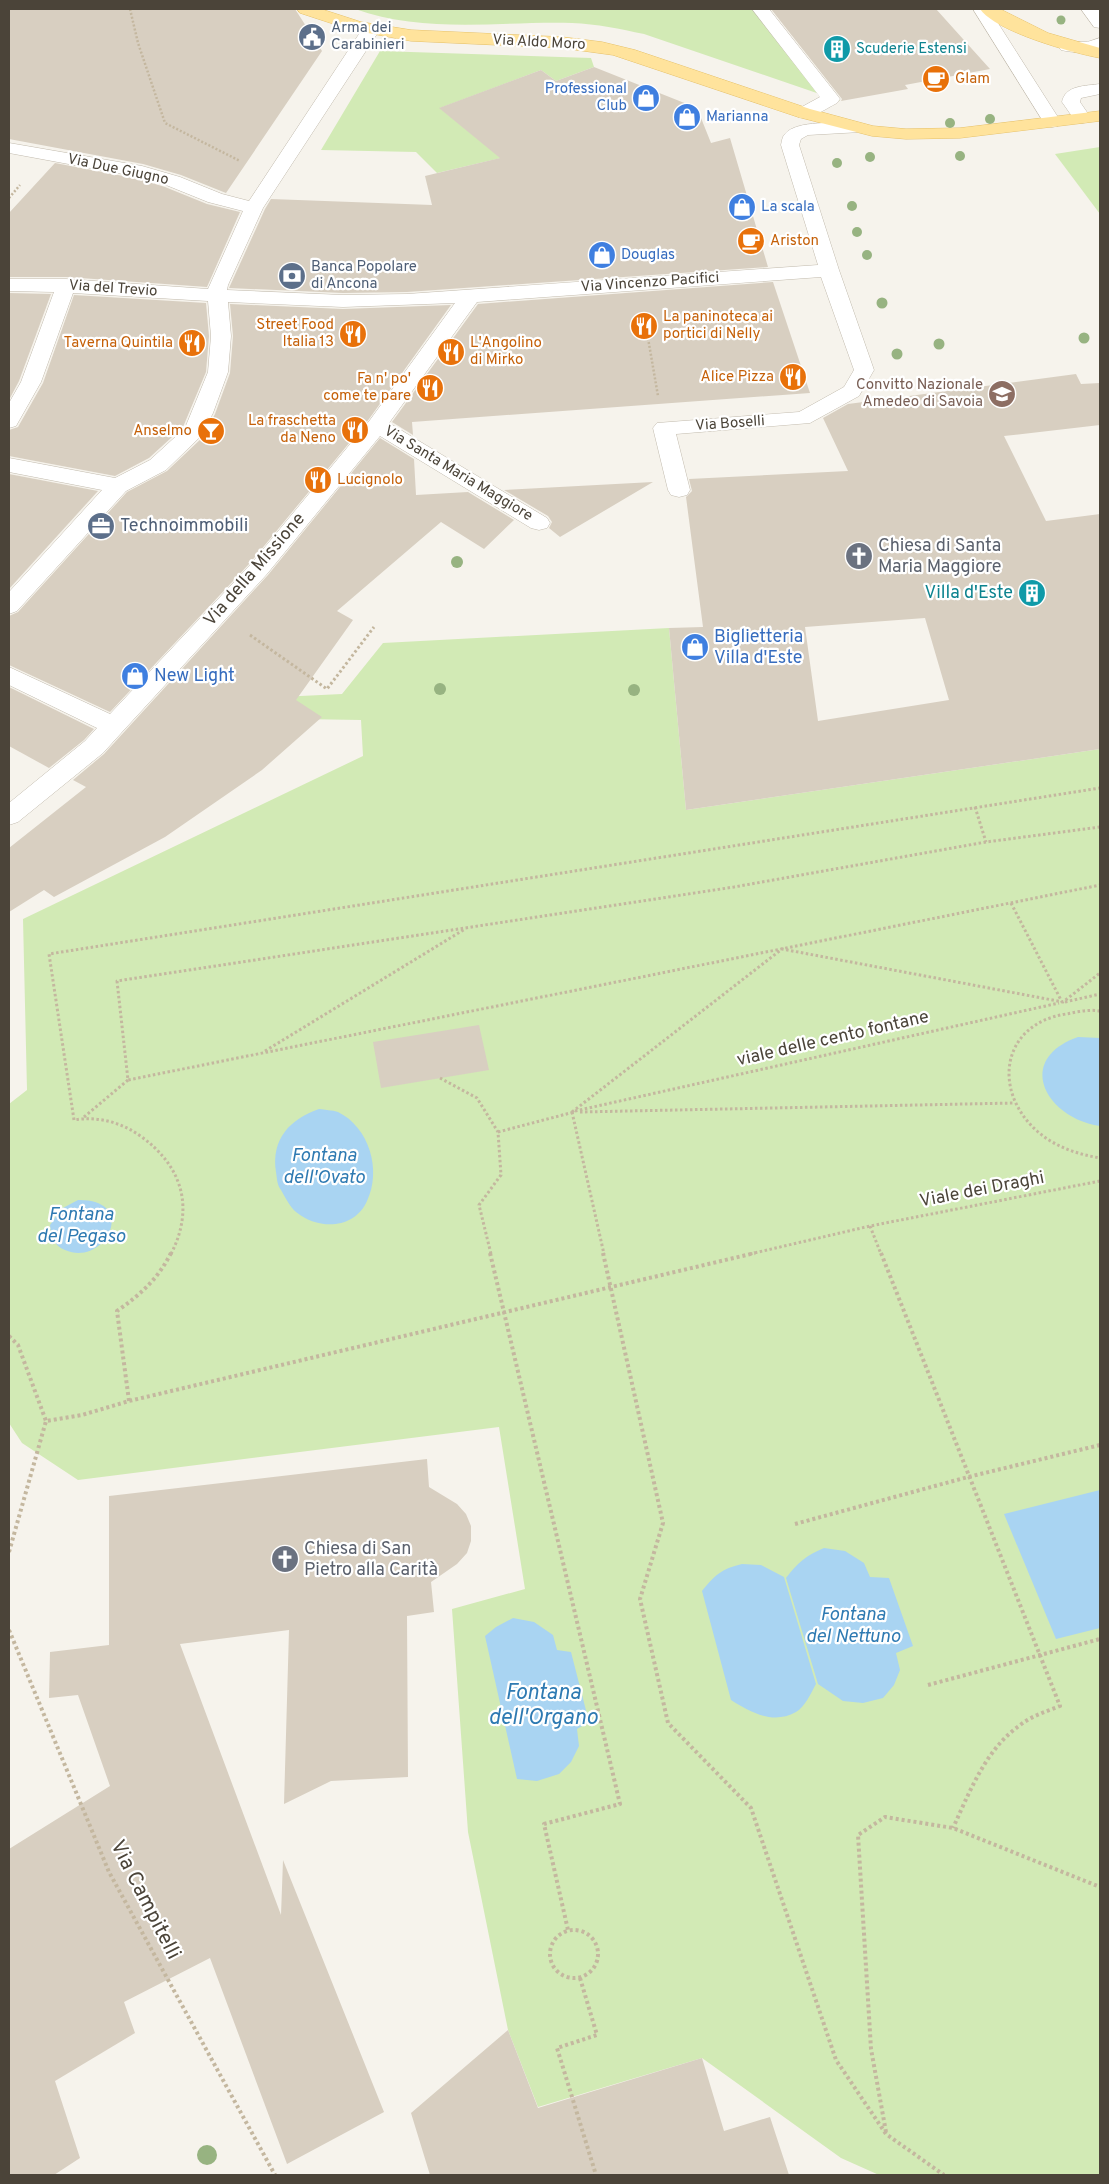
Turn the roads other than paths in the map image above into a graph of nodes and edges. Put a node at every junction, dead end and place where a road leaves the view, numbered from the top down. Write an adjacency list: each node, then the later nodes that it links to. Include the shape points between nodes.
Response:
1 (306, 9): 7 (main road, Via Aldo Moro)
2 (760, 9): 12 (street, via 831,99)
3 (981, 9): 14 (street)
4 (989, 9): 9 (main road, via 1028,32)
5 (1089, 9): 6 (street)
6 (1100, 23)
7 (370, 30): 12 (main road, Via Aldo Moro, via 419,38 566,43 607,48); 17 (street)
8 (1100, 43): 9 (street, via 1088,47)
9 (1067, 46): 10 (main road)
10 (1100, 53)
11 (1100, 90): 13 (street, via 1072,96 1071,102)
12 (804, 113): 15 (main road, Via Aldo Moro)
13 (1091, 117): 14 (main road, Via Aldo Moro)
14 (1052, 122): 15 (main road, Via Aldo Moro, via 943,134 890,133)
15 (856, 128): 18 (street, via 804,130 790,140)
16 (9, 148): 17 (street, Via Due Giugno, via 142,172)
17 (254, 208): 21 (street)
18 (829, 270): 22 (street, Via Vincenzo Pacifici); 27 (street, Via Boselli, via 864,370 852,391 803,418 664,428)
19 (9, 285): 20 (street, Via del Trevio)
20 (66, 286): 21 (street, Via del Trevio); 23 (street, via 31,382)
21 (217, 296): 22 (street, Via Vincenzo Pacifici, via 344,301); 26 (street, via 221,336 218,372 199,422 164,461)
22 (470, 296): 24 (street, Via della Missione)
23 (9, 420)
24 (377, 425): 28 (street, Via Santa Maria Maggiore); 31 (street, Via della Missione, via 259,569)
25 (9, 465): 26 (street)
26 (118, 486): 29 (street)
27 (678, 490)
28 (539, 523)
29 (9, 606)
30 (9, 675): 31 (street)
31 (114, 726): 32 (street, Via della Missione, via 85,756)
32 (9, 816)

